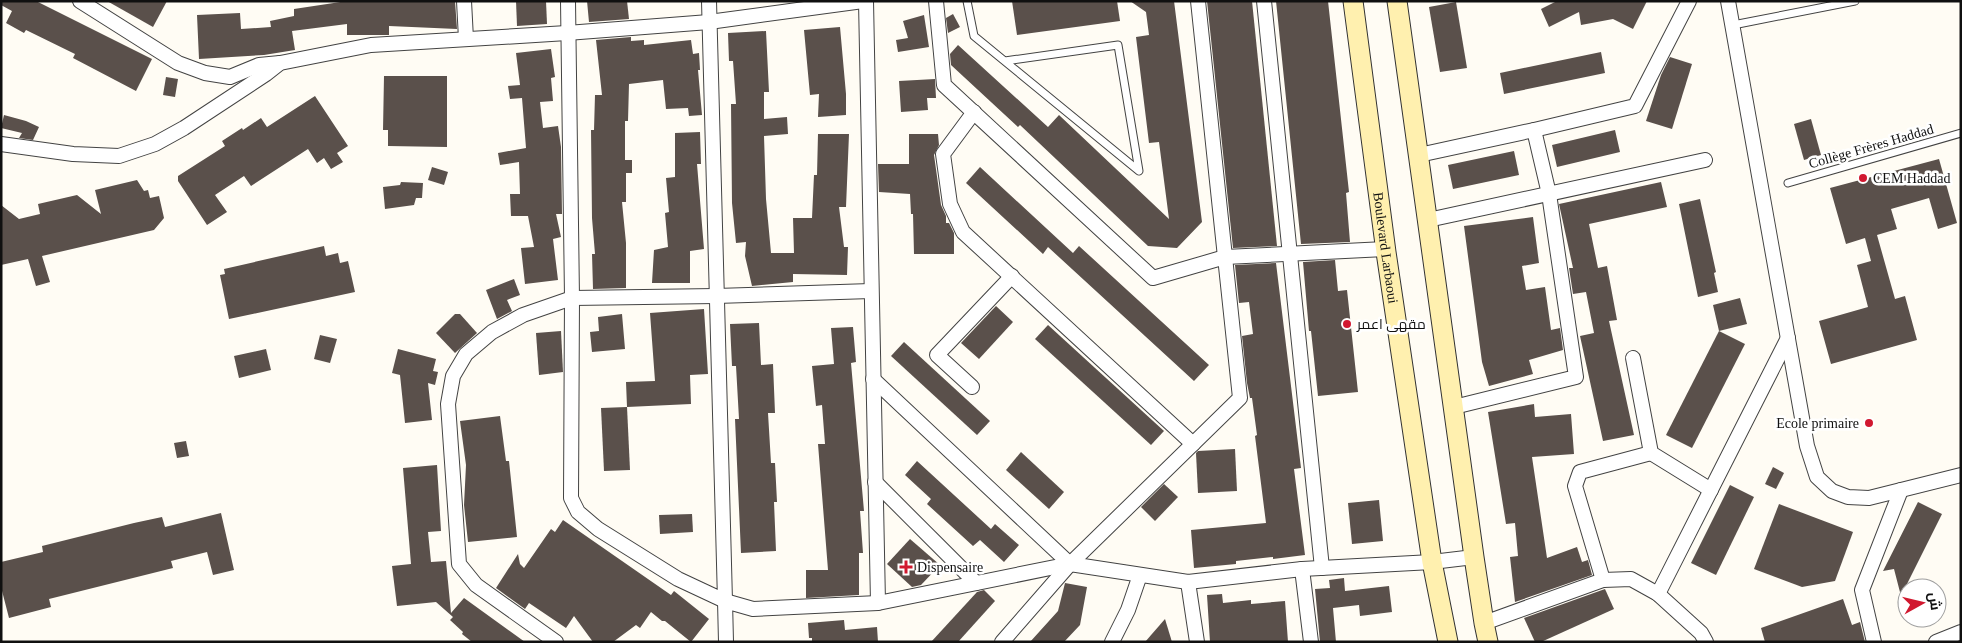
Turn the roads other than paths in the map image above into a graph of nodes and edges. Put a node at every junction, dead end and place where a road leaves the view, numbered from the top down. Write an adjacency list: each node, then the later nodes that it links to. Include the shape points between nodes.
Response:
1 (80, 1): 20 (street, via 178,63 205,73 230,76 259,65)
2 (464, 1): 18 (street)
3 (568, 1): 17 (street)
4 (709, 1): 15 (street)
5 (864, 1): 15 (street); 34 (street)
6 (936, 1): 21 (street, via 944,85)
7 (967, 1): 19 (lane, via 974,36)
8 (1198, 1): 32 (street)
9 (1264, 1): 31 (street)
10 (1353, 1): 30 (main road, Boulevard Larbaoui)
11 (1397, 1): 25 (main road)
12 (1689, 1): 22 (street, via 1635,106)
13 (1728, 1): 16 (street)
14 (1855, 1): 16 (lane)
15 (709, 22): 17 (street); 35 (street)
16 (1733, 25): 37 (street)
17 (567, 33): 18 (street); 36 (street)
18 (466, 39): 20 (street, via 371,45)
19 (1005, 61): 19 (lane, via 1035,85 1139,171 1118,45)
20 (280, 63): 24 (street, via 184,128 155,144 119,156 73,154)
21 (974, 112): 32 (street, via 1153,278); 33 (street, via 943,154 950,204 963,232)
22 (1534, 130): 25 (street); 28 (street)
23 (1961, 133): 27 (lane, Collège Frères Haddad)
24 (1, 144)
25 (1419, 155): 29 (main road)
26 (1705, 160): 28 (street)
27 (1788, 183)
28 (1549, 194): 29 (street); 41 (street, via 1576,377)
29 (1428, 220): 41 (main road)
30 (1385, 249): 31 (street); 49 (main road, Boulevard Larbaoui)
31 (1289, 254): 32 (street); 51 (street)
32 (1226, 257): 42 (street, via 1240,398)
33 (1012, 276): 40 (street, via 937,355); 42 (street)
34 (871, 291): 35 (street); 39 (street)
35 (716, 296): 36 (street); 58 (street)
36 (572, 298): 58 (street, via 571,498 578,512 598,529 678,579); 62 (street, via 523,316 492,332 472,348 453,376 448,404 459,564 476,585)
37 (1788, 338): 46 (street); 47 (street, via 1807,446 1817,478 1832,491 1848,497 1868,498)
38 (1633, 358): 43 (street)
39 (873, 379): 45 (street); 50 (street)
40 (972, 387)
41 (1454, 407): 48 (main road)
42 (1193, 444): 50 (street)
43 (1651, 453): 46 (street); 54 (street, via 1580,472 1575,486)
44 (1961, 475): 47 (street)
45 (875, 482): 56 (street); 59 (street)
46 (1711, 490): 57 (street)
47 (1901, 490): 71 (street, via 1862,590)
48 (1474, 557): 49 (street); 60 (main road)
49 (1432, 562): 51 (street); 68 (main road, Boulevard Larbaoui)
50 (1070, 564): 53 (street); 56 (street); 64 (street)
51 (1322, 568): 52 (street)
52 (1302, 569): 55 (street); 67 (street)
53 (1140, 575): 55 (street); 65 (street)
54 (1603, 580): 57 (street, via 1630,579); 60 (street)
55 (1188, 582): 66 (street)
56 (976, 583): 59 (street)
57 (1658, 594): 70 (street, via 1701,633)
58 (725, 601): 59 (street, via 753,609); 63 (street)
59 (878, 603)
60 (1484, 623): 69 (main road)
61 (1961, 632): 72 (street)
62 (556, 642)
63 (726, 642)
64 (1002, 642)
65 (1112, 642)
66 (1197, 642)
67 (1311, 642)
68 (1448, 642)
69 (1488, 642)
70 (1706, 642)
71 (1874, 642)
72 (1936, 642)

